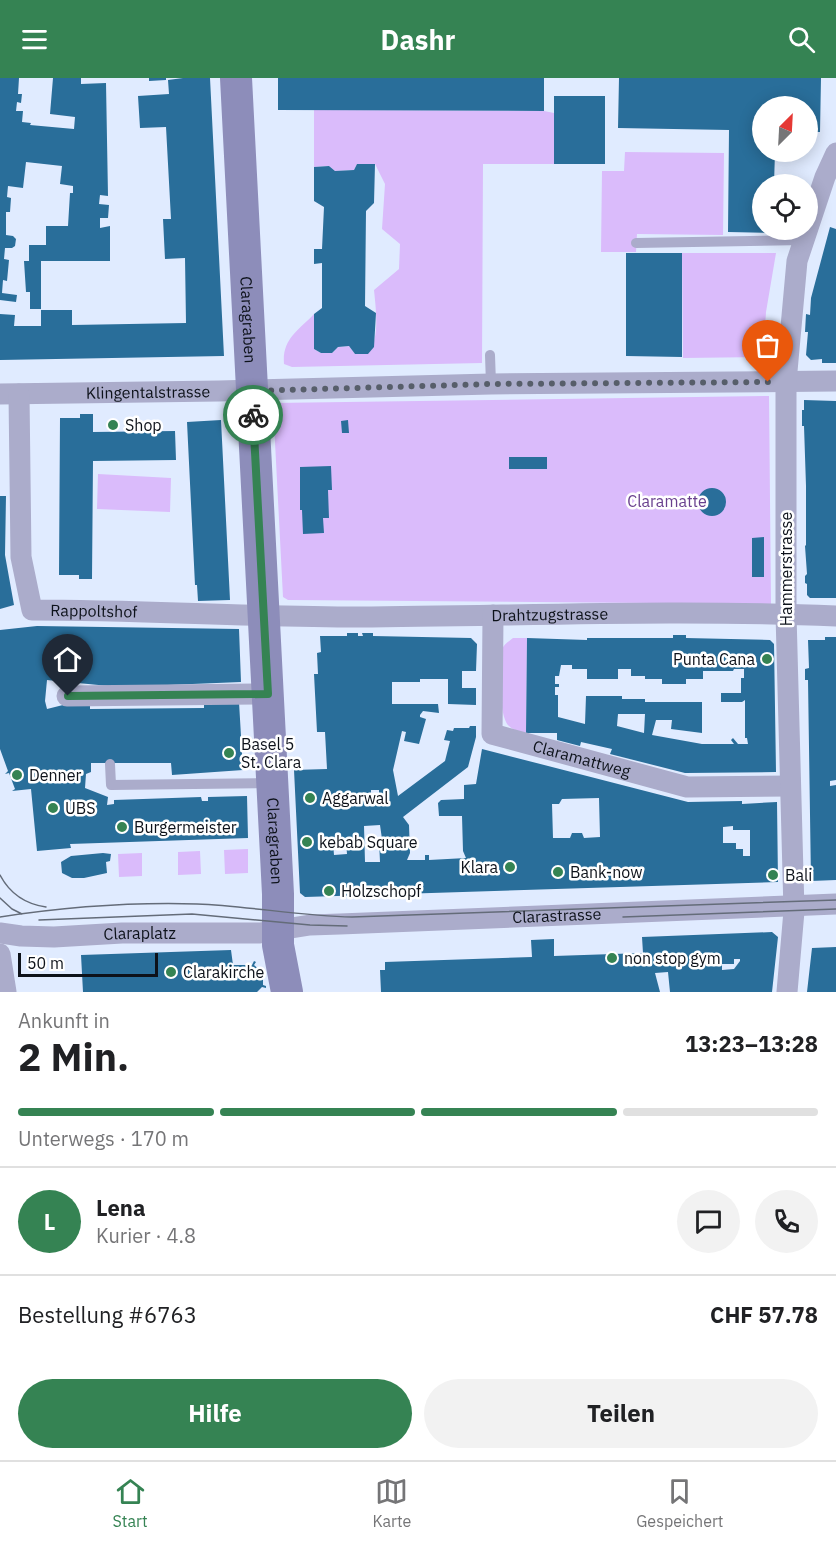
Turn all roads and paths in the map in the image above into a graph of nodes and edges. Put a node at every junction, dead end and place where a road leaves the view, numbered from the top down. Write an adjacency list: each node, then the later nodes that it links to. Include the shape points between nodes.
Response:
1 (236, 78): 10 (street, Claragraben)
2 (836, 153): 3 (street, Hammerstrasse)
3 (818, 198)
4 (804, 240): 5 (lane); 8 (street, Hammerstrasse, via 797,261)
5 (636, 243)
6 (490, 355): 9 (lane)
7 (836, 381): 8 (street, Klingentalstrasse)
8 (786, 382): 9 (street, Klingentalstrasse); 12 (street, Hammerstrasse)
9 (491, 384): 10 (street, Klingentalstrasse)
10 (252, 391): 11 (street, Klingentalstrasse); 13 (street, Claragraben)
11 (10, 394): 13 (street, Rappoltshof, via 21,557 32,610)
12 (786, 614): 14 (street, Drahtzugstrasse); 15 (street, Drahtzugstrasse); 20 (street, Hammerstrasse)
13 (264, 615): 14 (street, Drahtzugstrasse); 16 (street, Claragraben)
14 (493, 615): 20 (street, Claramattweg, via 492,734 687,787)
15 (836, 616)
16 (268, 694): 17 (street, via 109,702); 19 (street, Claragraben)
17 (68, 696)
18 (110, 764): 19 (lane, via 111,785)
19 (273, 783): 23 (street, Claragraben)
20 (790, 786): 22 (street, Hammerstrasse)
21 (836, 904): 22 (street, Clarastrasse)
22 (793, 905): 23 (street, Clarastrasse, via 310,925); 28 (street, Hammerstrasse)
23 (277, 931): 24 (street, Claraplatz, via 54,936); 27 (street, Claragraben)
24 (0, 933)
25 (0, 954): 26 (street)
26 (6, 992)
27 (288, 992)
28 (787, 992)

